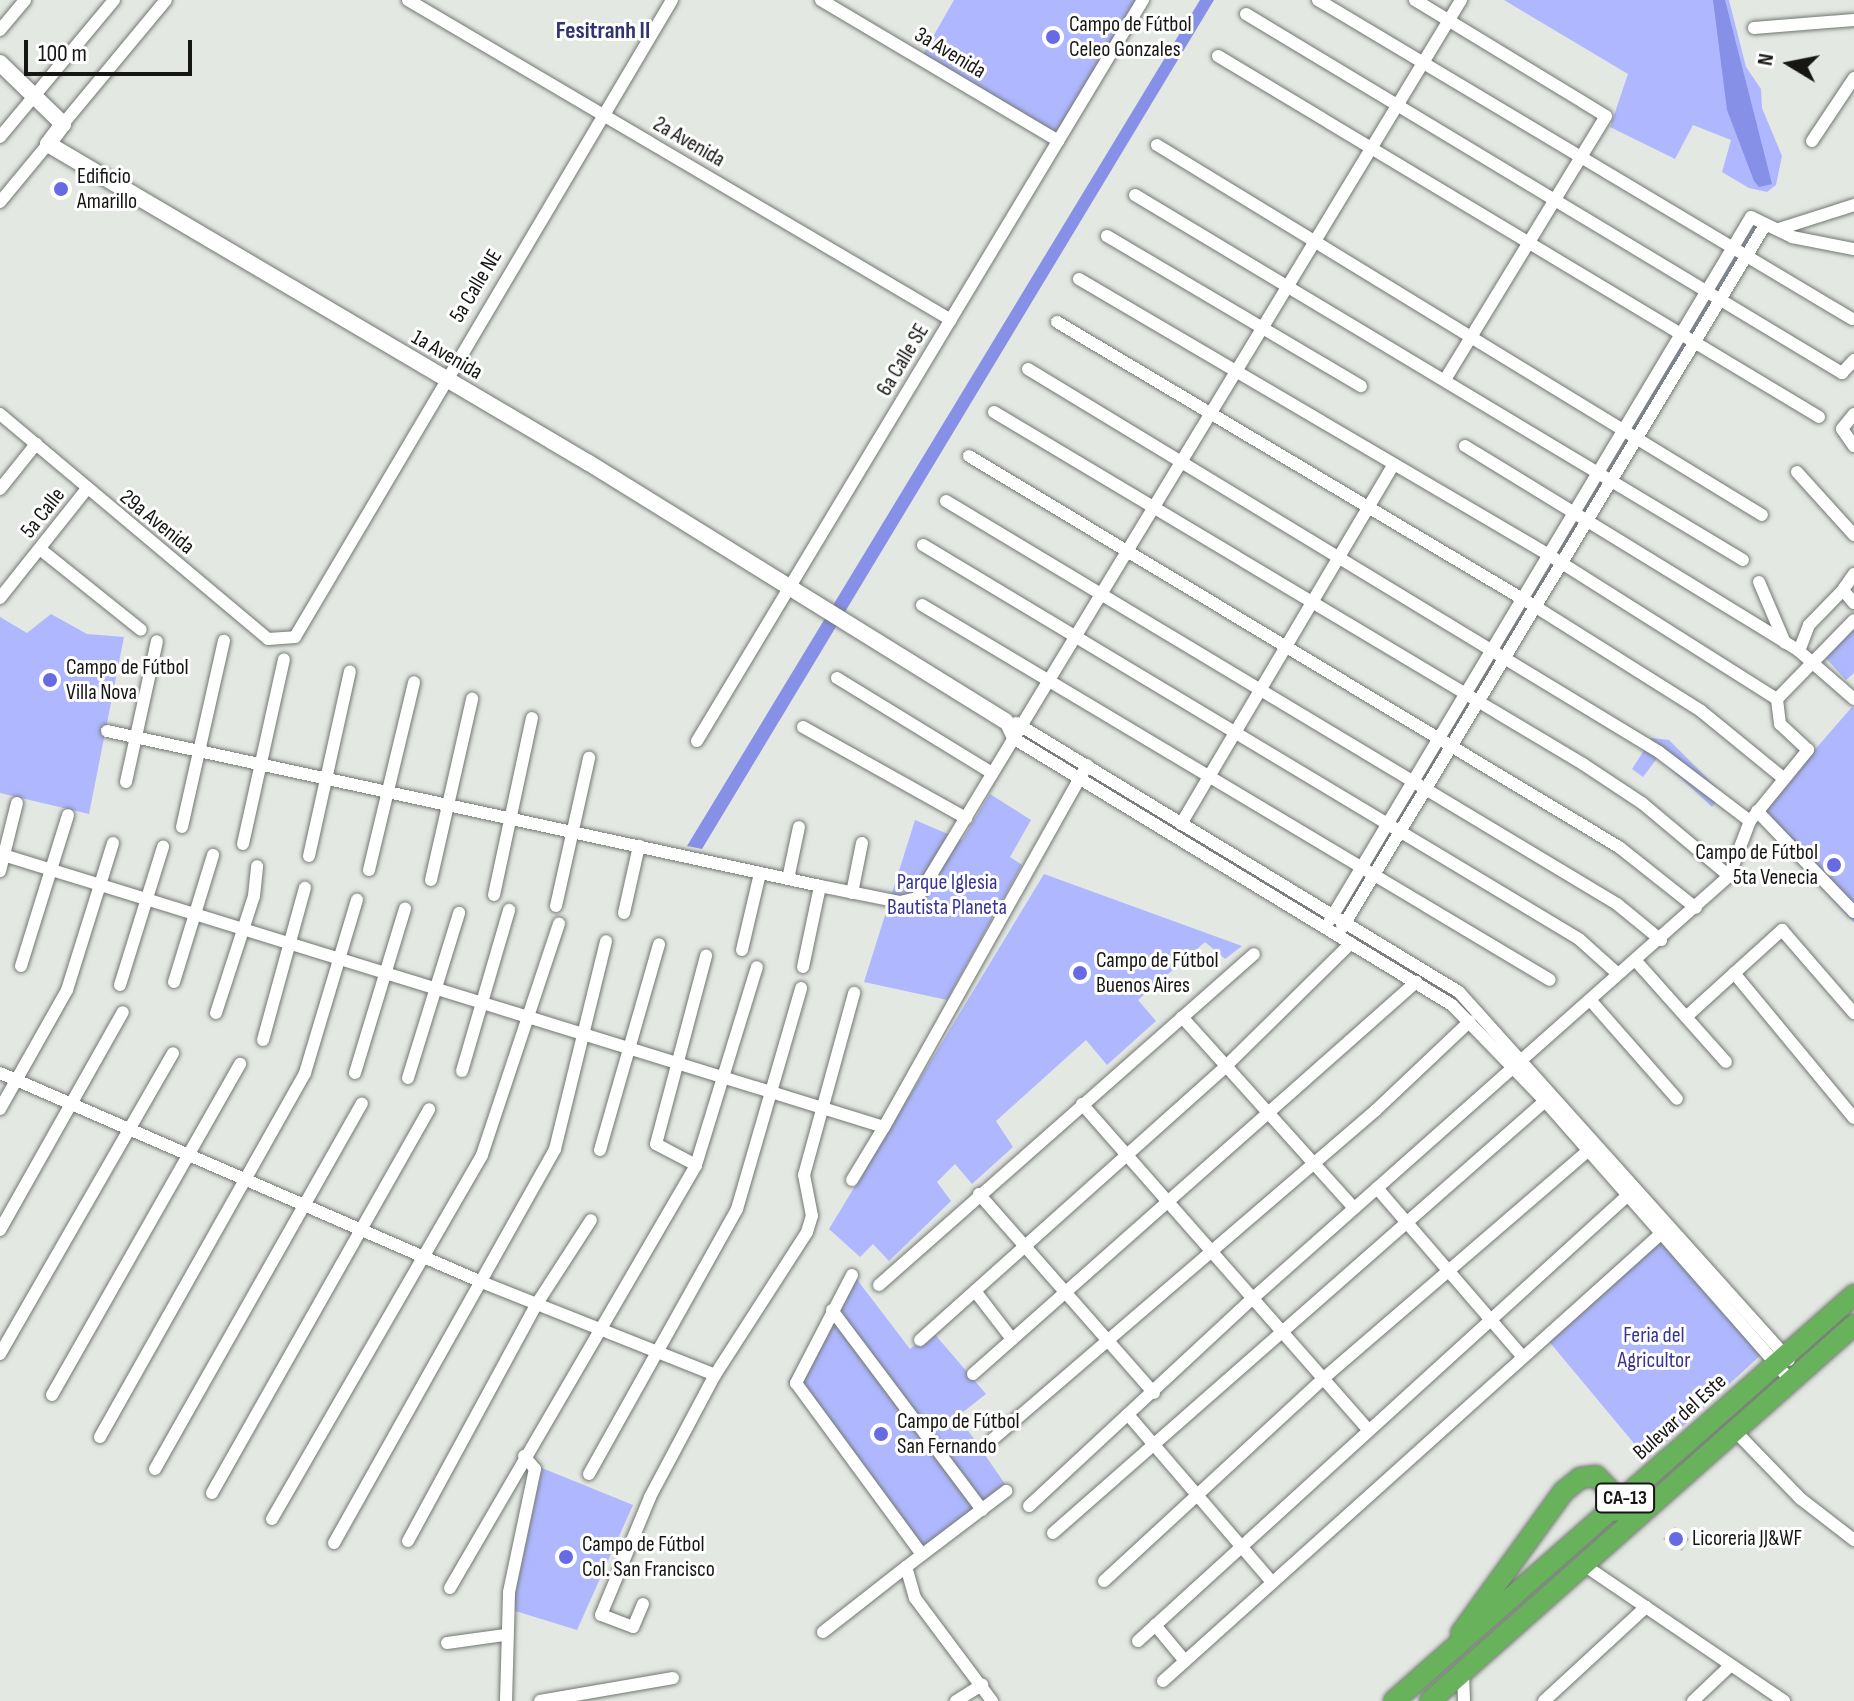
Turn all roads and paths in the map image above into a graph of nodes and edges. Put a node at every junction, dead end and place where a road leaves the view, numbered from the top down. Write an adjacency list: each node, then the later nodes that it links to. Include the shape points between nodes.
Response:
1 (25, 0): 15 (street)
2 (114, 0): 20 (street)
3 (166, 0): 23 (street)
4 (408, 0): 22 (street, 2a Avenida)
5 (672, 0): 22 (street, 5a Calle NE)
6 (821, 0): 25 (street, 3a Avenida)
7 (1143, 0): 25 (street, 6a Calle SE)
8 (1318, 0): 18 (street)
9 (1415, 0): 12 (street)
10 (1461, 0): 12 (street)
11 (1246, 14): 21 (street)
12 (1449, 20): 18 (street); 30 (street, via 1604,114)
13 (1854, 20): 14 (street)
14 (1754, 28)
15 (0, 30)
16 (1218, 56): 29 (street)
17 (0, 63): 20 (street)
18 (1421, 63): 21 (street); 30 (street)
19 (1854, 78): 26 (street)
20 (34, 96): 23 (street); 24 (street)
21 (1398, 103): 29 (street); 32 (street)
22 (602, 114): 48 (street, 2a Avenida); 57 (street, 5a Calle NE)
23 (63, 124): 27 (street)
24 (0, 137)
25 (1058, 141): 48 (street, 6a Calle SE)
26 (1812, 141)
27 (48, 144): 33 (street); 57 (street, 1a Avenida)
28 (1157, 145): 38 (street)
29 (1371, 146): 38 (street); 39 (street)
30 (1580, 158): 32 (street); 40 (street)
31 (1135, 195): 44 (street)
32 (1553, 201): 39 (street); 45 (street)
33 (0, 202)
34 (1854, 205): 36 (street)
35 (1765, 225): 36 (street); 40 (street, via 1751,217); 42 (street)
36 (1779, 229): 41 (street)
37 (1107, 236): 50 (street)
38 (1312, 242): 44 (street); 52 (street)
39 (1527, 244): 51 (street); 52 (street)
40 (1734, 247): 42 (street); 45 (street)
41 (1854, 249)
42 (1746, 255): 46 (street); 47 (street)
43 (1079, 279): 56 (street)
44 (1290, 287): 50 (street); 58 (street)
45 (1708, 290): 46 (street); 51 (street)
46 (1721, 299): 53 (street); 54 (street, via 1842,373)
47 (1852, 319)
48 (951, 320): 94 (street, 6a Calle SE)
49 (1057, 322): 64 (street)
50 (1264, 329): 56 (street); 59 (street)
51 (1681, 335): 53 (street); 65 (street)
52 (1471, 336): 58 (street); 65 (street)
53 (1695, 342): 63 (street); 66 (street)
54 (1854, 360)
55 (1028, 369): 71 (street)
56 (1238, 372): 64 (street); 72 (street)
57 (444, 378): 94 (street, 1a Avenida); 106 (street, 5a Calle NE)
58 (1445, 380): 73 (street)
59 (1361, 386)
60 (994, 412): 79 (street)
61 (0, 414): 67 (street, 29a Avenida)
62 (1854, 414): 69 (street, via 1842,429)
63 (1819, 417)
64 (1210, 418): 71 (street); 80 (street)
65 (1627, 428): 66 (street); 73 (street)
66 (1639, 438): 75 (street); 82 (street)
67 (36, 444): 76 (street); 77 (street, 29a Avenida)
68 (1465, 446): 81 (street)
69 (1854, 446)
70 (969, 456): 87 (street)
71 (1178, 460): 79 (street); 89 (street)
72 (1394, 464): 80 (street); 88 (street)
73 (1601, 471): 75 (street); 81 (street)
74 (1797, 472): 84 (street)
75 (1613, 479): 83 (street); 90 (street)
76 (0, 489)
77 (86, 490): 86 (street, 5a Calle); 106 (street, 29a Avenida, via 268,639)
78 (946, 501): 96 (street)
79 (1150, 507): 87 (street); 101 (street)
80 (1369, 509): 89 (street); 98 (street)
81 (1574, 514): 83 (street); 88 (street)
82 (1762, 515)
83 (1587, 522): 91 (street); 109 (street)
84 (1854, 535)
85 (923, 545): 105 (street)
86 (40, 549): 97 (street, 5a Calle); 104 (street)
87 (1125, 550): 96 (street); 110 (street)
88 (1549, 555): 91 (street); 98 (street)
89 (1341, 559): 101 (street); 111 (street)
90 (1743, 560)
91 (1562, 563): 102 (street); 123 (street)
92 (1854, 574): 95 (street)
93 (1759, 582): 109 (street)
94 (789, 588): 127 (street, 1a Avenida); 134 (street, 6a Calle SE)
95 (1843, 590): 99 (street); 112 (street, via 1809,625)
96 (1099, 594): 105 (street); 120 (street)
97 (0, 598)
98 (1523, 600): 102 (street); 111 (street)
99 (1854, 603)
100 (922, 605): 118 (street)
101 (1313, 606): 110 (street); 121 (street)
102 (1536, 607): 113 (street); 143 (street, via 1701,711)
103 (1854, 620): 115 (street)
104 (141, 630)
105 (1075, 635): 118 (street); 130 (street)
106 (295, 637)
107 (157, 641): 131 (street)
108 (224, 641): 136 (street)
109 (1785, 643): 112 (street)
110 (1287, 647): 120 (street); 133 (street)
111 (1492, 650): 113 (street); 121 (street)
112 (1799, 651): 115 (street)
113 (1505, 658): 125 (street); 152 (street)
114 (284, 659): 138 (street)
115 (1813, 661): 123 (street); 124 (street)
116 (350, 671): 144 (street)
117 (837, 678): 140 (street)
118 (1049, 678): 127 (street); 142 (street)
119 (414, 682): 148 (street)
120 (1260, 689): 130 (street); 145 (street)
121 (1465, 695): 125 (street); 133 (street)
122 (472, 699): 150 (street)
123 (1777, 699): 143 (street, via 1780,724 1808,750)
124 (1854, 699)
125 (1478, 703): 135 (street); 176 (street, via 1642,803)
126 (532, 718): 153 (street)
127 (1013, 722): 132 (street); 139 (street)
128 (803, 727): 154 (street)
129 (107, 731): 131 (street)
130 (1235, 732): 142 (street); 155 (street)
131 (137, 737): 136 (street); 146 (street)
132 (1013, 738): 140 (street); 141 (street)
133 (1440, 738): 135 (street); 145 (street)
134 (697, 741)
135 (1453, 746): 147 (street); 188 (street, via 1619,847)
136 (198, 750): 138 (street); 157 (street)
137 (589, 758): 160 (street)
138 (262, 763): 144 (street); 163 (street)
139 (1087, 765): 141 (street); 156 (street)
140 (992, 773): 154 (street)
141 (1078, 777): 197 (street); 258 (street)
142 (1210, 777): 156 (street); 170 (street)
143 (1782, 777): 152 (street)
144 (327, 778): 148 (street); 168 (street)
145 (1414, 780): 147 (street); 155 (street)
146 (126, 782)
147 (1427, 788): 159 (street); 200 (street, via 1617,904)
148 (388, 791): 150 (street); 172 (street)
149 (17, 803): 166 (street)
150 (448, 804): 153 (street); 178 (street)
151 (68, 815): 171 (street)
152 (1754, 816): 176 (street); 190 (street)
153 (512, 818): 160 (street); 183 (street)
154 (966, 818): 182 (street, via 917,898 900,902)
155 (1389, 823): 159 (street); 170 (street)
156 (1181, 824): 193 (street)
157 (182, 827)
158 (799, 827): 177 (street)
159 (1402, 830): 175 (street); 215 (street, via 1579,939)
160 (572, 831): 164 (street); 186 (street)
161 (113, 843): 179 (street)
162 (862, 843): 182 (street)
163 (243, 844)
164 (639, 846): 174 (street); 192 (street)
165 (163, 847): 184 (street)
166 (2, 855): 171 (street); 173 (street)
167 (213, 855): 194 (street)
168 (309, 856)
169 (257, 866): 198 (street)
170 (1362, 867): 175 (street); 193 (street)
171 (52, 870): 179 (street); 210 (street)
172 (369, 870)
173 (0, 871)
174 (760, 873): 177 (street); 205 (street)
175 (1375, 875): 195 (street); 216 (street)
176 (1729, 876): 188 (street)
177 (788, 879): 180 (street)
178 (431, 880)
179 (99, 885): 184 (street); 246 (street, via 67,990)
180 (820, 886): 182 (street); 212 (street)
181 (305, 888): 202 (street)
182 (852, 893)
183 (494, 895)
184 (148, 900): 194 (street); 219 (street)
185 (357, 900): 208 (street)
186 (556, 906)
187 (405, 908): 214 (street)
188 (1696, 908): 200 (street)
189 (509, 910): 224 (street)
190 (1854, 912)
191 (459, 913): 221 (street)
192 (624, 913)
193 (1333, 914): 195 (street); 197 (street)
194 (197, 915): 198 (street); 217 (street)
195 (1346, 922): 199 (street); 237 (street, via 1459,992)
196 (559, 923): 228 (street)
197 (1325, 927): 199 (street)
198 (243, 928): 202 (street); 226 (street)
199 (1338, 935): 203 (street)
200 (1661, 940): 209 (street)
201 (606, 941): 232 (street)
202 (289, 942): 208 (street); 233 (street)
203 (1351, 943): 218 (street); 240 (street)
204 (659, 944): 234 (street)
205 (742, 950)
206 (1254, 954): 229 (street)
207 (706, 956): 236 (street)
208 (339, 959): 214 (street); 266 (street, via 305,1073)
209 (1636, 961): 215 (street); 230 (street)
210 (21, 966)
211 (757, 967): 244 (street)
212 (803, 967)
213 (1734, 973): 227 (street, via 1782,930); 230 (street); 257 (street)
214 (387, 974): 221 (street); 243 (street)
215 (1618, 974): 223 (street)
216 (1550, 980)
217 (174, 982)
218 (1416, 982): 231 (street); 256 (street)
219 (120, 985)
220 (801, 988): 247 (street)
221 (435, 989): 224 (street); 245 (street)
222 (854, 993): 252 (street)
223 (1591, 1001): 237 (street); 248 (street)
224 (483, 1004): 228 (street); 241 (street)
225 (123, 1012): 251 (street)
226 (216, 1013)
227 (1854, 1013)
228 (532, 1017): 232 (street); 281 (street, via 482,1155)
229 (1182, 1017): 240 (street); 253 (street)
230 (1686, 1017): 238 (street)
231 (1470, 1021): 237 (street); 264 (street)
232 (581, 1032): 234 (street); 284 (street, via 555,1149)
233 (263, 1040)
234 (630, 1048): 236 (street); 260 (street)
235 (173, 1053): 259 (street)
236 (678, 1062): 244 (street); 265 (street, via 656,1144)
237 (1519, 1062): 249 (street); 268 (street); 277 (street)
238 (1726, 1062)
239 (240, 1064): 262 (street)
240 (1226, 1066): 256 (street); 263 (street)
241 (462, 1071)
242 (0, 1073): 246 (street)
243 (355, 1073)
244 (724, 1075): 247 (street); 265 (street)
245 (408, 1078)
246 (17, 1080): 251 (street); 254 (street)
247 (773, 1089): 252 (street); 300 (street, via 737,1209)
248 (1677, 1099)
249 (1545, 1101): 261 (street); 275 (street)
250 (362, 1103): 272 (street)
251 (74, 1104): 259 (street); 276 (street)
252 (822, 1104): 258 (street); 304 (street, via 804,1175 812,1216 807,1232)
253 (1082, 1104): 263 (street); 269 (street)
254 (0, 1109)
255 (429, 1109): 278 (street)
256 (1270, 1113): 264 (street); 271 (street)
257 (1854, 1118)
258 (884, 1127): 267 (street)
259 (129, 1129): 262 (street); 299 (street)
260 (600, 1150)
261 (1589, 1150): 270 (street); 282 (street)
262 (187, 1153): 266 (street); 308 (street)
263 (1127, 1156): 271 (street); 279 (street)
264 (1313, 1161): 273 (street); 280 (street)
265 (696, 1165): 294 (street)
266 (248, 1179): 272 (street); 312 (street)
267 (852, 1180)
268 (1377, 1188): 273 (street); 275 (street)
269 (979, 1194): 279 (street); 285 (street)
270 (1628, 1195): 277 (street); 292 (street)
271 (1167, 1202): 280 (street); 287 (street)
272 (307, 1205): 278 (street); 316 (street)
273 (1354, 1208): 289 (street)
274 (591, 1220): 290 (street)
275 (1407, 1220): 282 (street); 295 (street)
276 (0, 1230)
277 (1664, 1230): 301 (street); 302 (street)
278 (364, 1231): 281 (street); 319 (street)
279 (1024, 1244): 286 (street); 287 (street)
280 (1210, 1251): 289 (street); 297 (street)
281 (422, 1256): 284 (street); 324 (street)
282 (1449, 1269): 292 (street); 306 (street)
283 (852, 1275): 291 (street)
284 (479, 1281): 290 (street); 328 (street)
285 (879, 1285)
286 (975, 1291): 296 (street); 298 (street)
287 (1065, 1291): 296 (street); 297 (street)
288 (1854, 1295): 302 (highway, Bulevar del Este / CA-13)
289 (1252, 1299): 295 (street); 307 (street)
290 (536, 1305): 294 (street); 327 (street)
291 (832, 1310): 323 (street); 330 (street, via 796,1383)
292 (1490, 1317): 301 (street); 310 (street)
293 (1854, 1325): 305 (highway, CA-13)
294 (597, 1330): 300 (street); 315 (street)
295 (1281, 1330): 306 (street); 314 (street)
296 (1012, 1339): 303 (street)
297 (1110, 1339): 307 (street); 313 (street)
298 (920, 1340)
299 (0, 1354)
300 (657, 1354): 304 (street); 317 (street)
301 (1522, 1356): 334 (street)
302 (1781, 1360): 305 (street); 321 (highway, Bulevar del Este / CA-13)
303 (973, 1374)
304 (715, 1375): 336 (street, via 650,1497 601,1615 633,1627)
305 (1795, 1376): 311 (highway, CA-13)
306 (1325, 1377): 310 (street); 320 (street)
307 (1154, 1393): 309 (street)
308 (52, 1395)
309 (1130, 1417): 314 (street); 322 (street)
310 (1368, 1430): 329 (street)
311 (1735, 1431): 326 (street, via 1801,1499); 331 (highway, CA-13)
312 (100, 1437)
313 (993, 1439)
314 (1154, 1442): 320 (street); 325 (street)
315 (524, 1456): 335 (street); 341 (street, via 535,1469)
316 (155, 1469)
317 (589, 1474)
318 (1006, 1491): 323 (street)
319 (212, 1493)
320 (1199, 1500): 329 (street); 333 (street)
321 (1621, 1502): 338 (highway, via 1606,1529 1540,1589); 345 (highway, Bulevar del Este / CA-13); 345 (highway, via 1596,1476 1580,1478 1563,1492)
322 (1029, 1506)
323 (982, 1510): 330 (street)
324 (272, 1519)
325 (1053, 1533)
326 (1854, 1540)
327 (408, 1541)
328 (334, 1543)
329 (1240, 1546): 334 (street); 339 (street)
330 (920, 1552): 332 (street)
331 (1584, 1565): 337 (street); 338 (highway, CA-13)
332 (906, 1567): 340 (street); 350 (street, via 915,1598)
333 (1104, 1581)
334 (1271, 1581): 344 (street)
335 (450, 1588)
336 (643, 1604)
337 (1646, 1607): 346 (street); 358 (street)
338 (1527, 1616): 347 (highway, CA-13)
339 (1155, 1625): 342 (street); 344 (street)
340 (823, 1632)
341 (505, 1635): 343 (street); 351 (street)
342 (1138, 1641)
343 (447, 1643)
344 (1185, 1661): 349 (street)
345 (1439, 1662): 355 (highway, Bulevar del Este / CA-13)
346 (1730, 1666): 359 (street); 360 (street)
347 (1463, 1672): 356 (highway, CA-13); 357 (street)
348 (673, 1678): 352 (street)
349 (1163, 1681)
350 (982, 1685): 353 (street); 354 (street)
351 (506, 1701)
352 (540, 1701)
353 (956, 1701)
354 (992, 1701)
355 (1394, 1701)
356 (1430, 1701)
357 (1464, 1701)
358 (1544, 1701)
359 (1693, 1701)
360 (1784, 1701)

